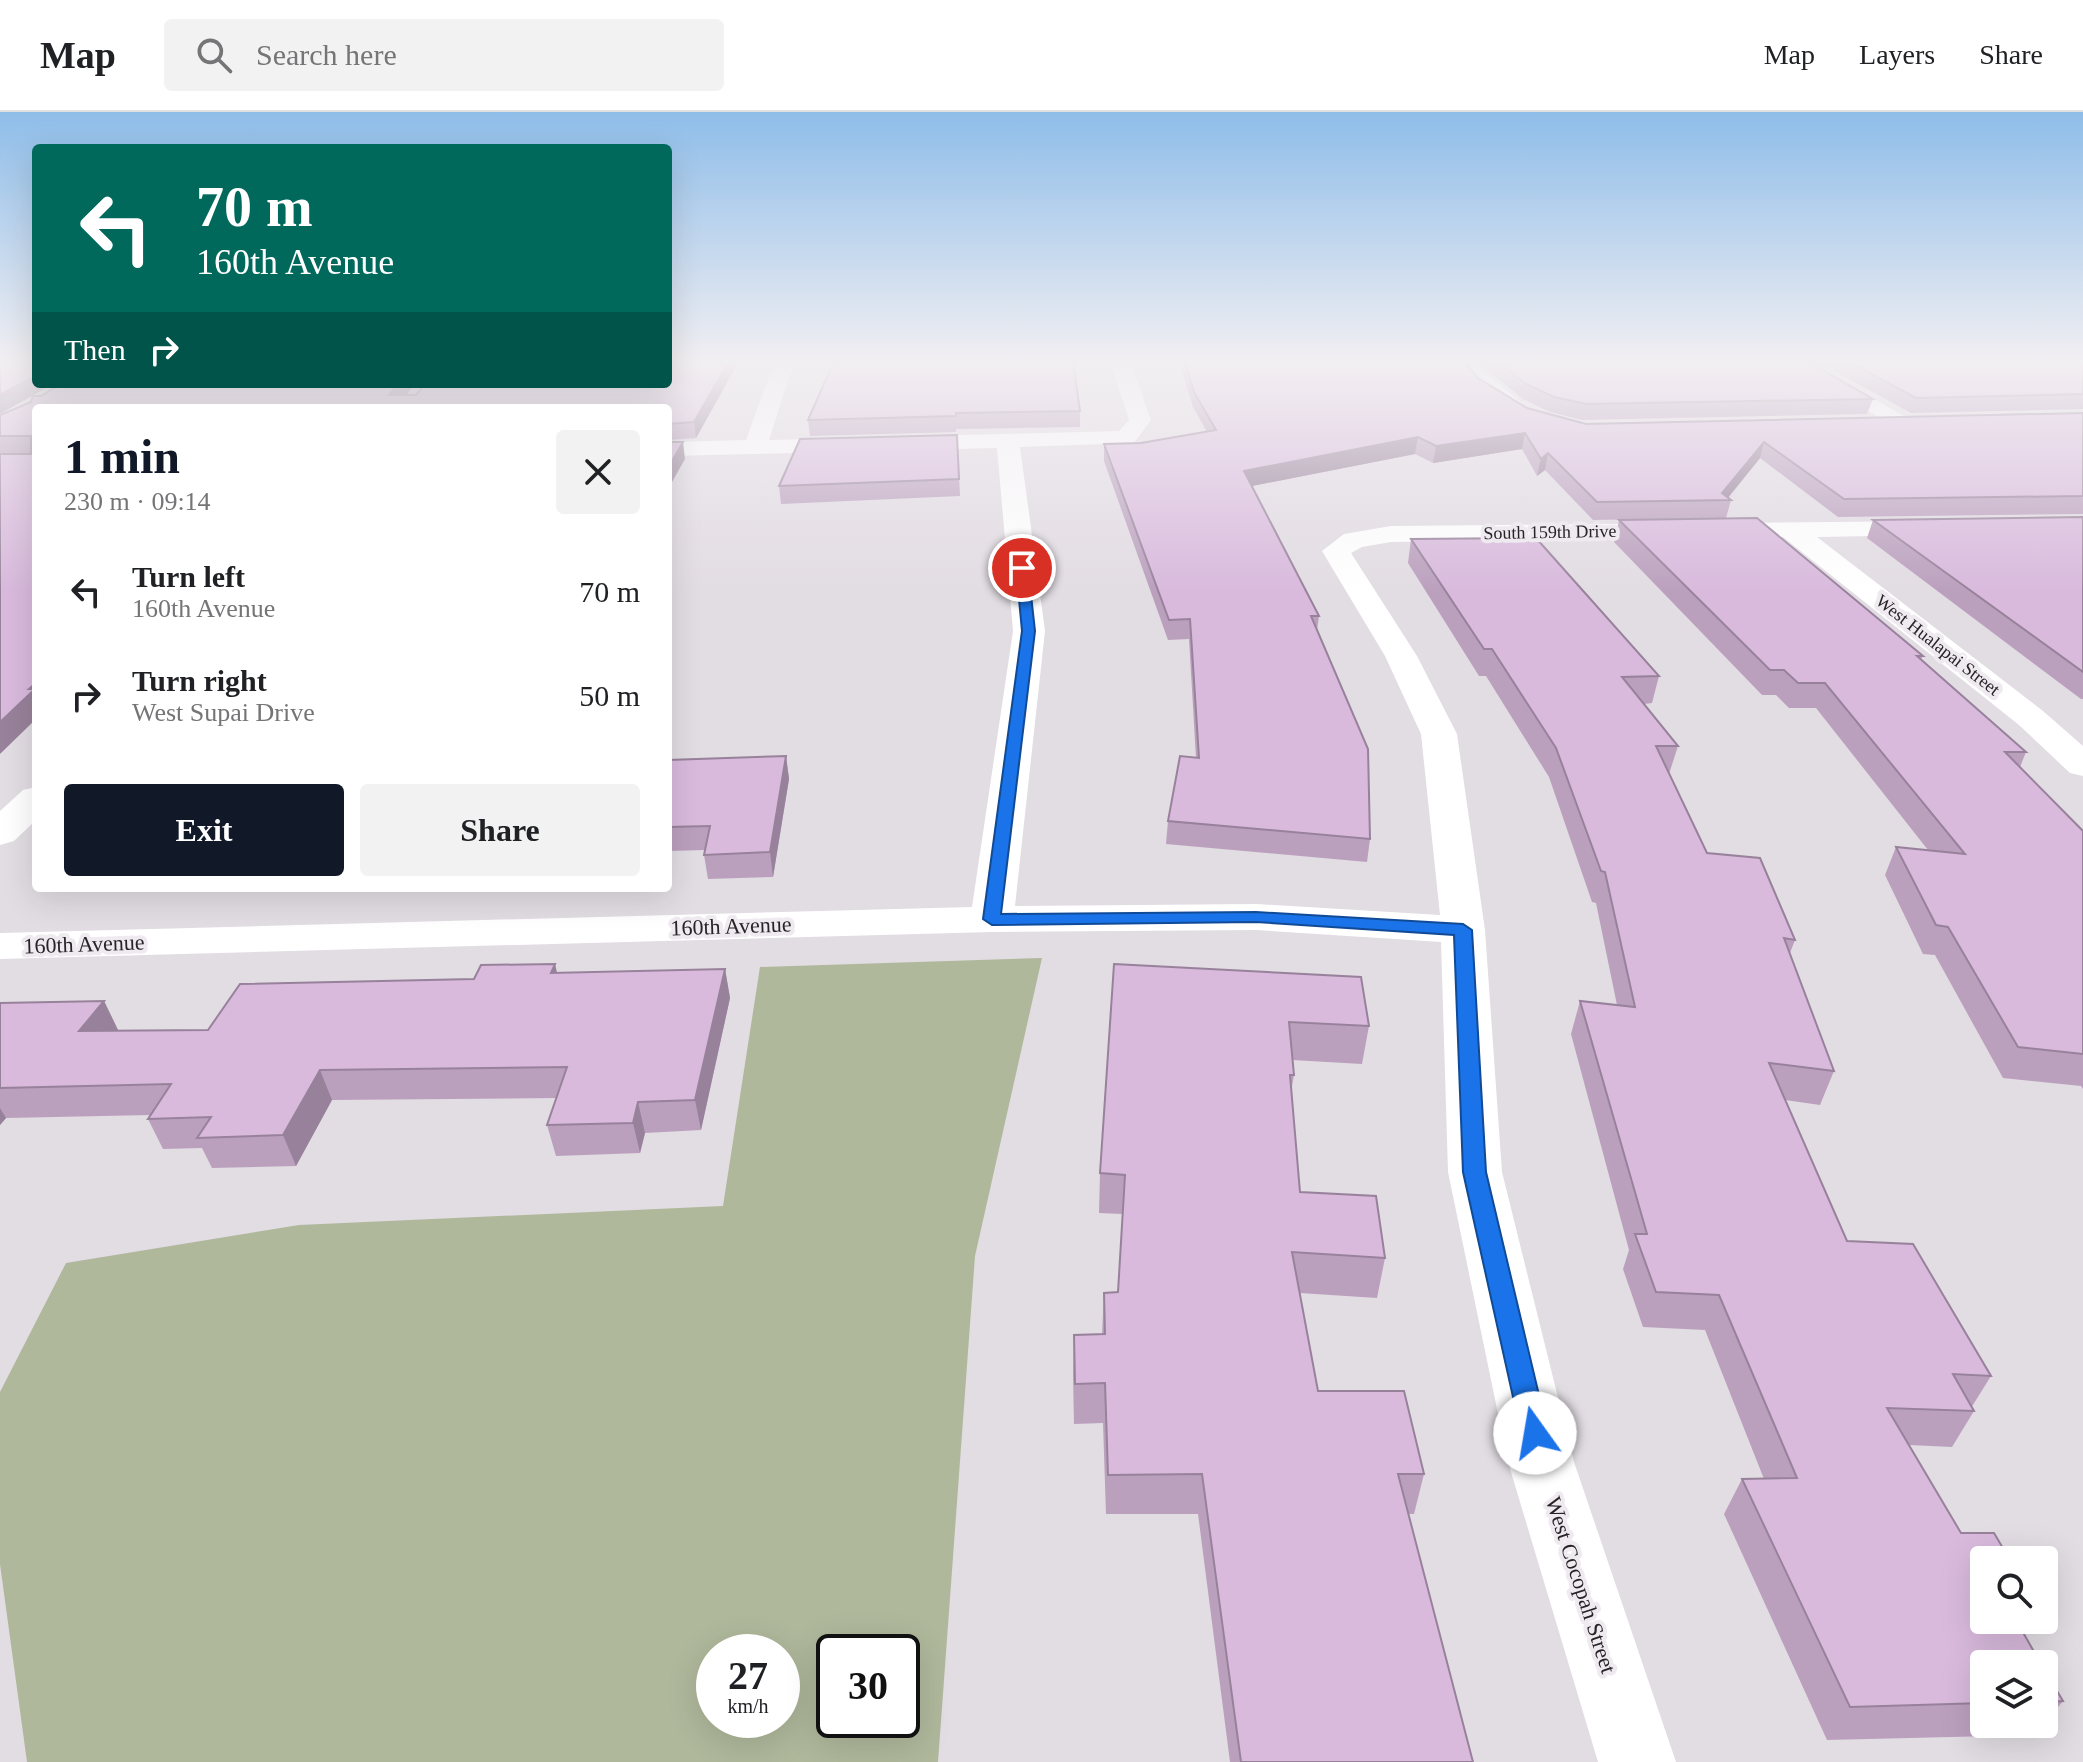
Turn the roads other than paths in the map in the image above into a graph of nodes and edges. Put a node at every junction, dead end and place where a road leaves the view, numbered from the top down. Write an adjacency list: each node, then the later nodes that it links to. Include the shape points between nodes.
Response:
1 (758, 438): 4 (street)
2 (1126, 438): 3 (street)
3 (1008, 442): 4 (street); 12 (street, via 1029,631)
4 (755, 447): 5 (street)
5 (672, 449)
6 (1960, 526): 7 (street, South 159th Drive)
7 (1790, 529): 8 (street, South 159th Drive, via 1391,534); 9 (street, West Hualapai Street)
8 (1354, 540): 13 (street, West Cocopah Street, via 1336,551 1401,656 1439,734)
9 (2083, 765)
10 (32, 802): 11 (street)
11 (0, 833)
12 (992, 919): 13 (street, 160th Avenue, via 1256,917); 14 (street, 160th Avenue)
13 (1463, 930): 15 (street, West Cocopah Street, via 1475,1172 1541,1462)
14 (0, 946)
15 (1637, 1762)

